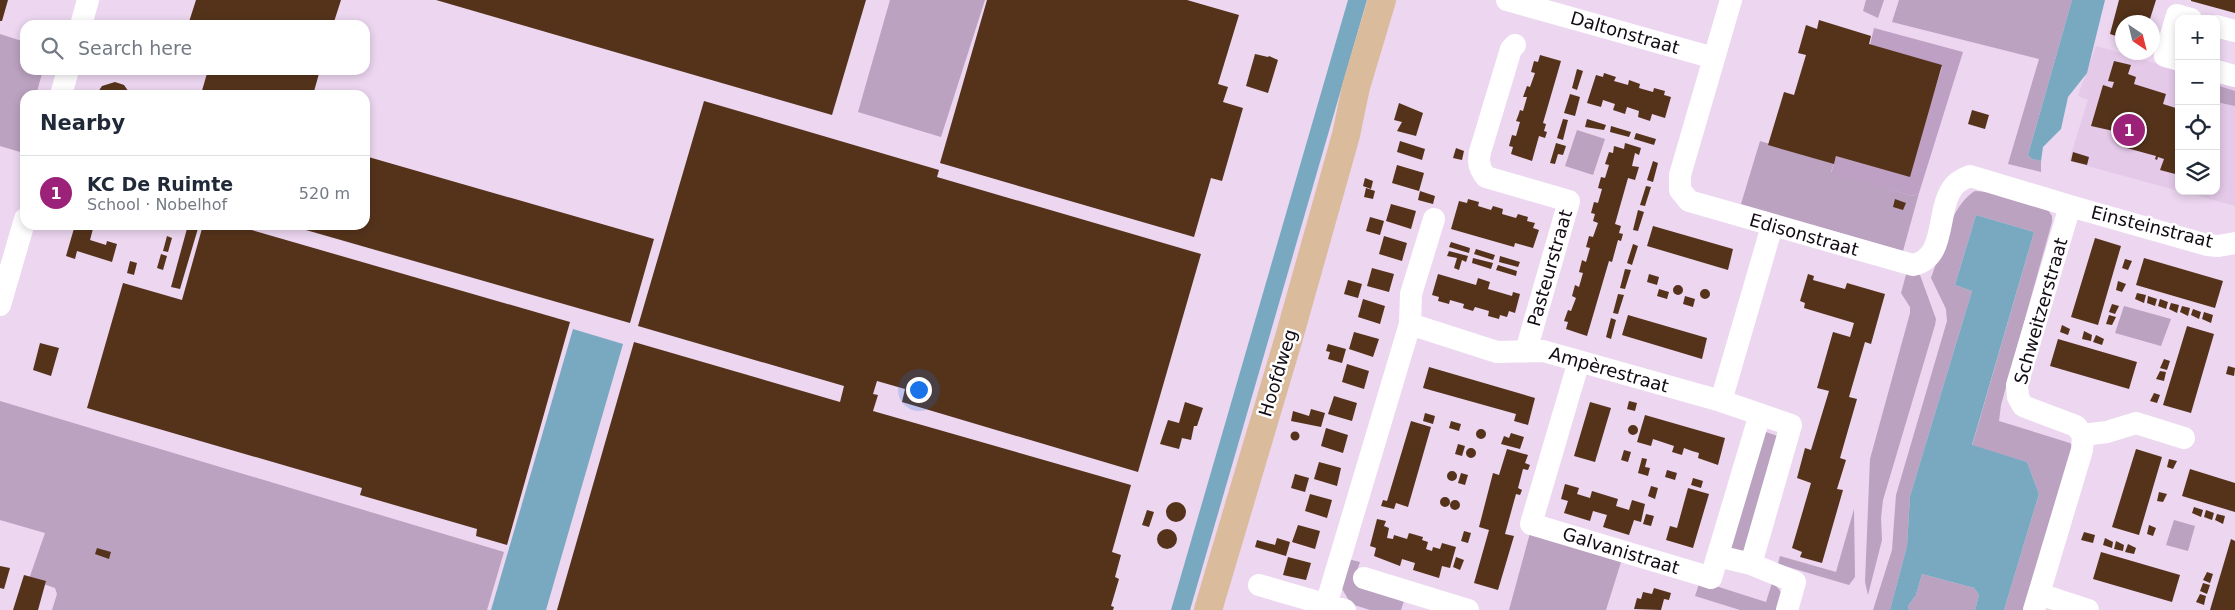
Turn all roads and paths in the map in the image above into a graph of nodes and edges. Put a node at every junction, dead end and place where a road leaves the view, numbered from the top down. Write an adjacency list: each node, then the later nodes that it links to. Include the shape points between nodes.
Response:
1 (88, 0): 6 (street)
2 (1382, 0): 17 (main road, Hoofdweg)
3 (1397, 0): 17 (main road, Hoofdweg, via 1373,75)
4 (1507, 0): 11 (street, Daltonstraat)
5 (1731, 0): 11 (street, Edisonstraat)
6 (82, 20)
7 (2175, 22): 12 (street, via 2165,56)
8 (2220, 27): 9 (street)
9 (2235, 31)
10 (1515, 45): 25 (street, Pasteurstraat, via 1511,49 1480,152 1480,170 1486,177 1569,201)
11 (1714, 58): 20 (street, Edisonstraat, via 1680,175 1680,190 1689,201)
12 (2175, 59)
13 (2220, 72): 15 (street)
14 (67, 75): 16 (street)
15 (2235, 76)
16 (62, 90)
17 (1346, 135): 38 (main road, Hoofdweg)
18 (2070, 206): 20 (street, Edisonstraat, via 1970,176 1953,187 1930,258 1913,265); 22 (street, Einsteinstraat, via 2207,244); 29 (street, Schweitzerstraat, via 2017,385 2023,406 2076,426)
19 (1434, 219): 24 (street, via 1411,294)
20 (1772, 226): 27 (street)
21 (22, 230): 23 (street)
22 (2235, 243)
23 (0, 305)
24 (1410, 324): 25 (street, Ampèrestraat, via 1497,352); 37 (street)
25 (1526, 351): 26 (street, Ampèrestraat, via 1544,350)
26 (1579, 361): 27 (street, Ampèrestraat); 31 (street, Galvanistraat, via 1530,524 1711,578)
27 (1721, 401): 28 (street)
28 (1760, 414): 31 (street, Galvanistraat); 32 (street, via 1791,425)
29 (2083, 435): 30 (street, via 2136,423); 35 (street, via 2082,450)
30 (2184, 438)
31 (1718, 556): 32 (street)
32 (1751, 564): 40 (street, via 1796,582)
33 (1364, 578): 36 (street)
34 (1259, 585): 37 (street)
35 (2037, 602): 41 (street)
36 (1423, 603): 39 (street)
37 (1336, 607)
38 (1208, 610)
39 (1468, 610)
40 (1787, 610)
41 (2088, 610)

